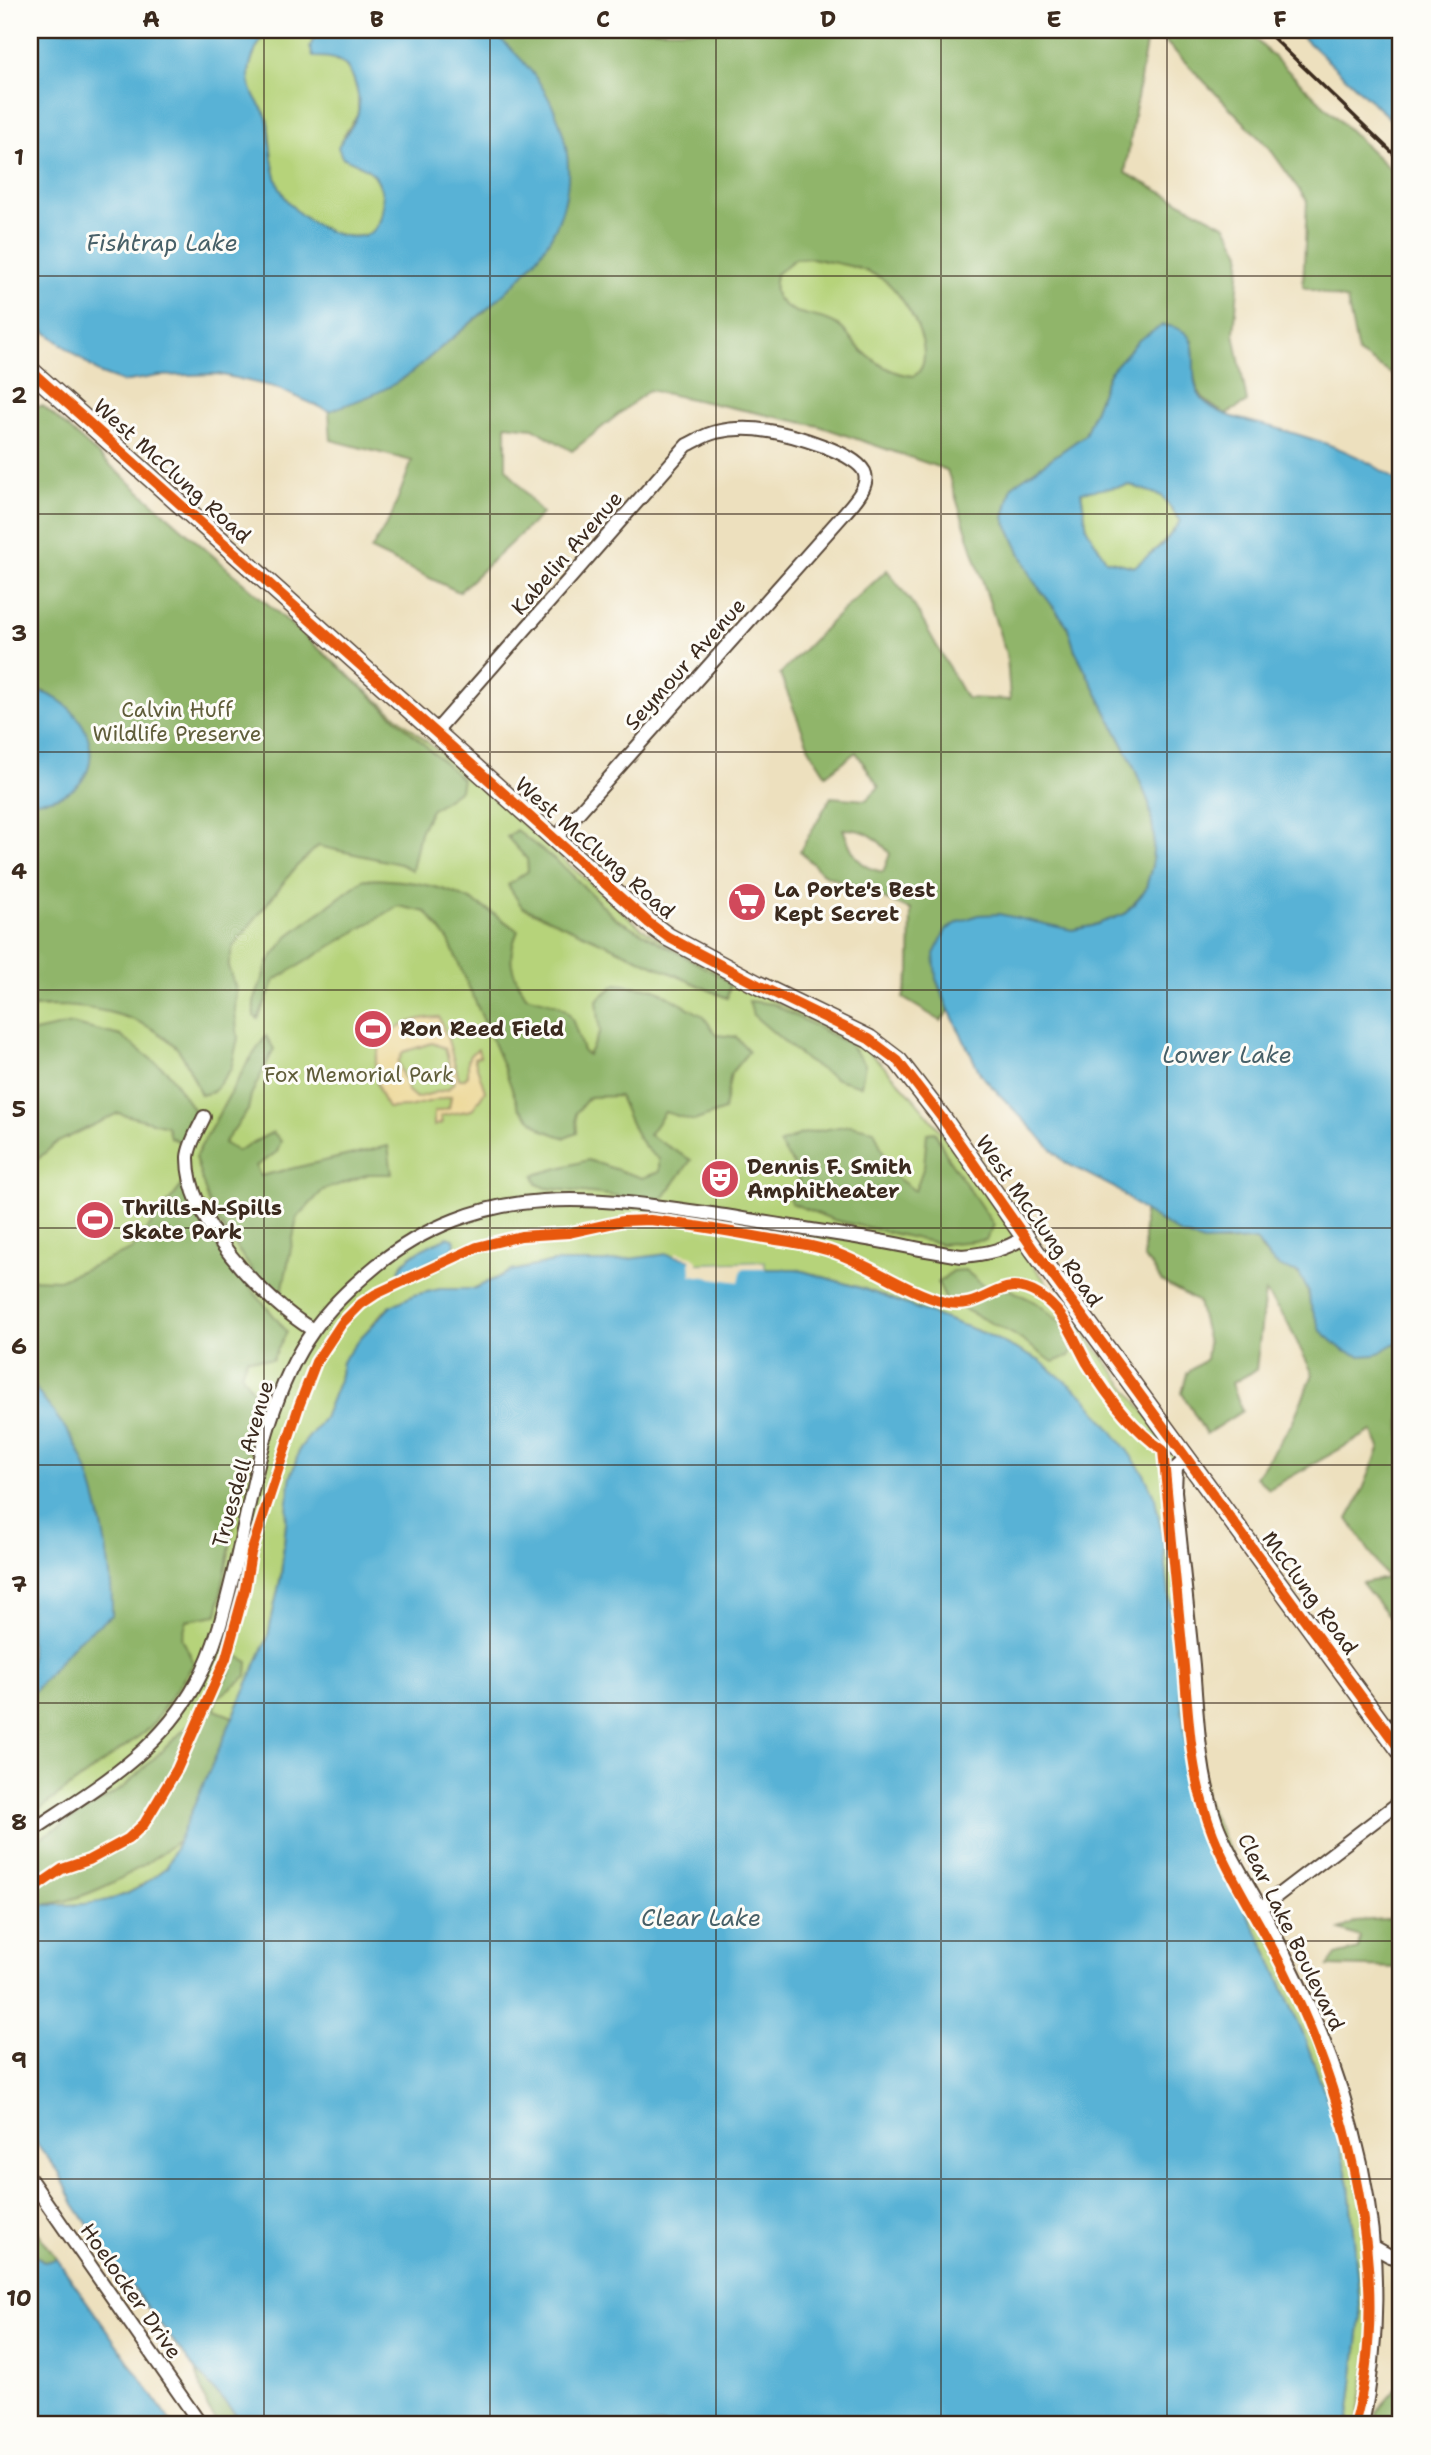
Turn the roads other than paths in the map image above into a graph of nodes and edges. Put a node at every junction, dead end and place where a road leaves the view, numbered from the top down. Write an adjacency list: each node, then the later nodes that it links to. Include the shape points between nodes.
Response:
1 (30, 370): 3 (street, West McClung Road)
2 (843, 515): 3 (street, Kabelin Avenue, via 866,476 862,468 828,448 788,435 745,429 714,432 687,445); 4 (street, Seymour Avenue)
3 (435, 732): 4 (street, West McClung Road)
4 (555, 839): 6 (street, West McClung Road, via 668,937 869,1039 898,1061)
5 (204, 1117): 7 (street, via 188,1153 196,1196 207,1219 267,1297)
6 (1025, 1237): 7 (street, Truesdell Avenue, via 987,1254 962,1256 687,1210 602,1201 517,1203 456,1219 396,1251 352,1287); 8 (street, West McClung Road)
7 (313, 1330): 11 (street, Truesdell Avenue, via 279,1395 224,1611 197,1682 146,1751)
8 (1187, 1458): 9 (street, McClung Road); 12 (street, Clear Lake Boulevard, via 1176,1468 1175,1491 1204,1770 1217,1823)
9 (1401, 1751)
10 (1401, 1801): 12 (street)
11 (30, 1832)
12 (1261, 1908): 14 (street, Clear Lake Boulevard, via 1339,2081 1356,2141)
13 (30, 2179): 17 (street, Hoelocker Drive)
14 (1374, 2247): 15 (street); 16 (street, Clear Lake Boulevard)
15 (1401, 2260): 16 (street)
16 (1376, 2272): 18 (street, Clear Lake Boulevard, via 1374,2357)
17 (201, 2425)
18 (1362, 2425)

